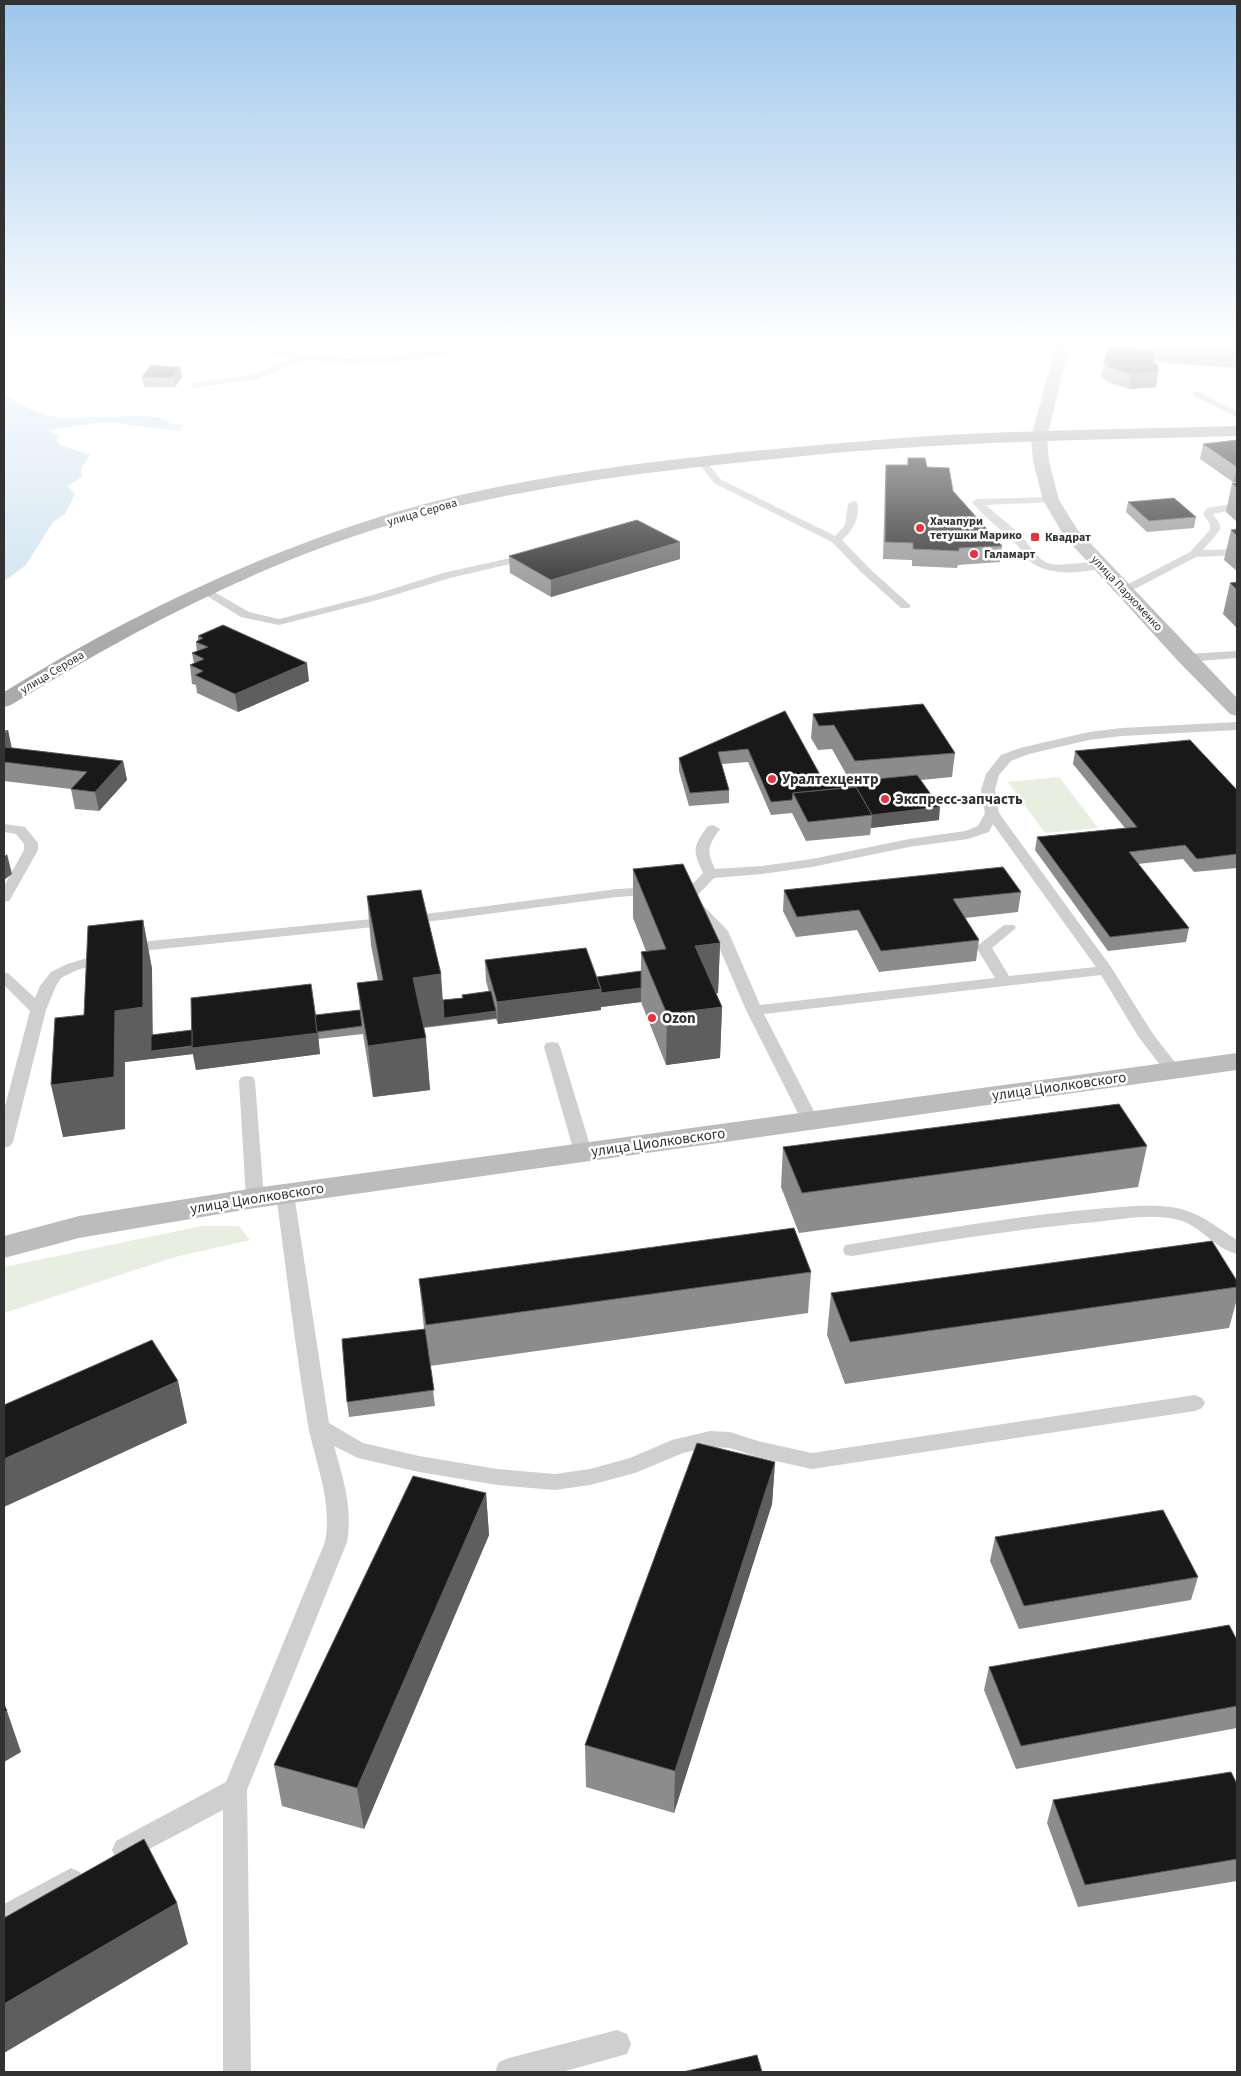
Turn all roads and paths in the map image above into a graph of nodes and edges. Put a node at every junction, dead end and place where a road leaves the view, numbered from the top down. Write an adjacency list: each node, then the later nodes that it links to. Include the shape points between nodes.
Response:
1 (935, 442): 3 (main road, улица Серова)
2 (1039, 442): 4 (main road, улица Пархоменко)
3 (702, 461): 7 (lane, via 717,481); 12 (main road, улица Серова, via 526,486 443,505 330,540)
4 (1050, 500): 11 (main road, улица Пархоменко, via 1070,532); 11 (lane, via 977,502 1040,563 1057,568)
5 (853, 504): 7 (lane, via 852,524)
6 (1237, 506): 9 (lane, via 1208,512 1215,530)
7 (836, 540): 14 (lane)
8 (1237, 552): 9 (lane)
9 (1194, 554): 13 (lane)
10 (515, 560): 12 (lane, via 447,575 378,597 279,622 245,615)
11 (1102, 565): 13 (main road, улица Пархоменко)
12 (204, 590): 17 (main road, улица Серова, via 48,672)
13 (1125, 590): 16 (main road, улица Пархоменко)
14 (905, 606)
15 (1237, 654): 16 (lane)
16 (1186, 658): 18 (main road, улица Пархоменко)
17 (4, 701)
18 (1237, 710)
19 (1237, 726): 20 (lane, via 1122,732 1025,751 1006,758 993,774 988,790)
20 (992, 813): 23 (lane, via 984,828 968,834 812,863); 27 (lane)
21 (4, 828): 25 (lane, via 20,830 31,843 31,850)
22 (713, 829): 23 (lane, via 700,846)
23 (710, 874): 24 (lane)
24 (687, 897): 30 (lane, via 664,890 617,893 442,916 140,947 72,967 56,975); 31 (lane, via 720,931)
25 (4, 898)
26 (1009, 928): 29 (lane, via 984,947)
27 (1106, 970): 29 (lane); 34 (lane, via 1146,1036)
28 (4, 977): 30 (lane)
29 (1004, 982): 31 (lane)
30 (38, 1010): 37 (lane)
31 (754, 1010): 36 (lane)
32 (552, 1047): 38 (lane)
33 (1237, 1062): 34 (main road, улица Циолковского)
34 (1173, 1070): 36 (main road, улица Циолковского)
35 (247, 1081): 40 (lane)
36 (810, 1121): 38 (main road, улица Циолковского)
37 (4, 1142)
38 (583, 1152): 39 (main road, улица Циолковского)
39 (285, 1194): 40 (main road, улица Циолковского); 48 (lane)
40 (255, 1198): 42 (main road, улица Циолковского)
41 (4, 1227): 42 (main road, улица Циолковского)
42 (79, 1227): 43 (main road, улица Циолковского)
43 (4, 1247)
44 (1237, 1249): 45 (lane, via 1203,1224 1180,1214 1127,1213 1036,1221); 46 (lane)
45 (852, 1250)
46 (1218, 1254)
47 (1195, 1403): 48 (lane, via 812,1461 730,1440 710,1439 679,1446 635,1465 590,1478 555,1482 497,1477 358,1450)
48 (319, 1427): 49 (lane, via 340,1510 340,1527)
49 (234, 1790): 50 (lane); 52 (lane)
50 (4, 1918)
51 (617, 2044): 53 (lane)
52 (237, 2072)
53 (509, 2072)

